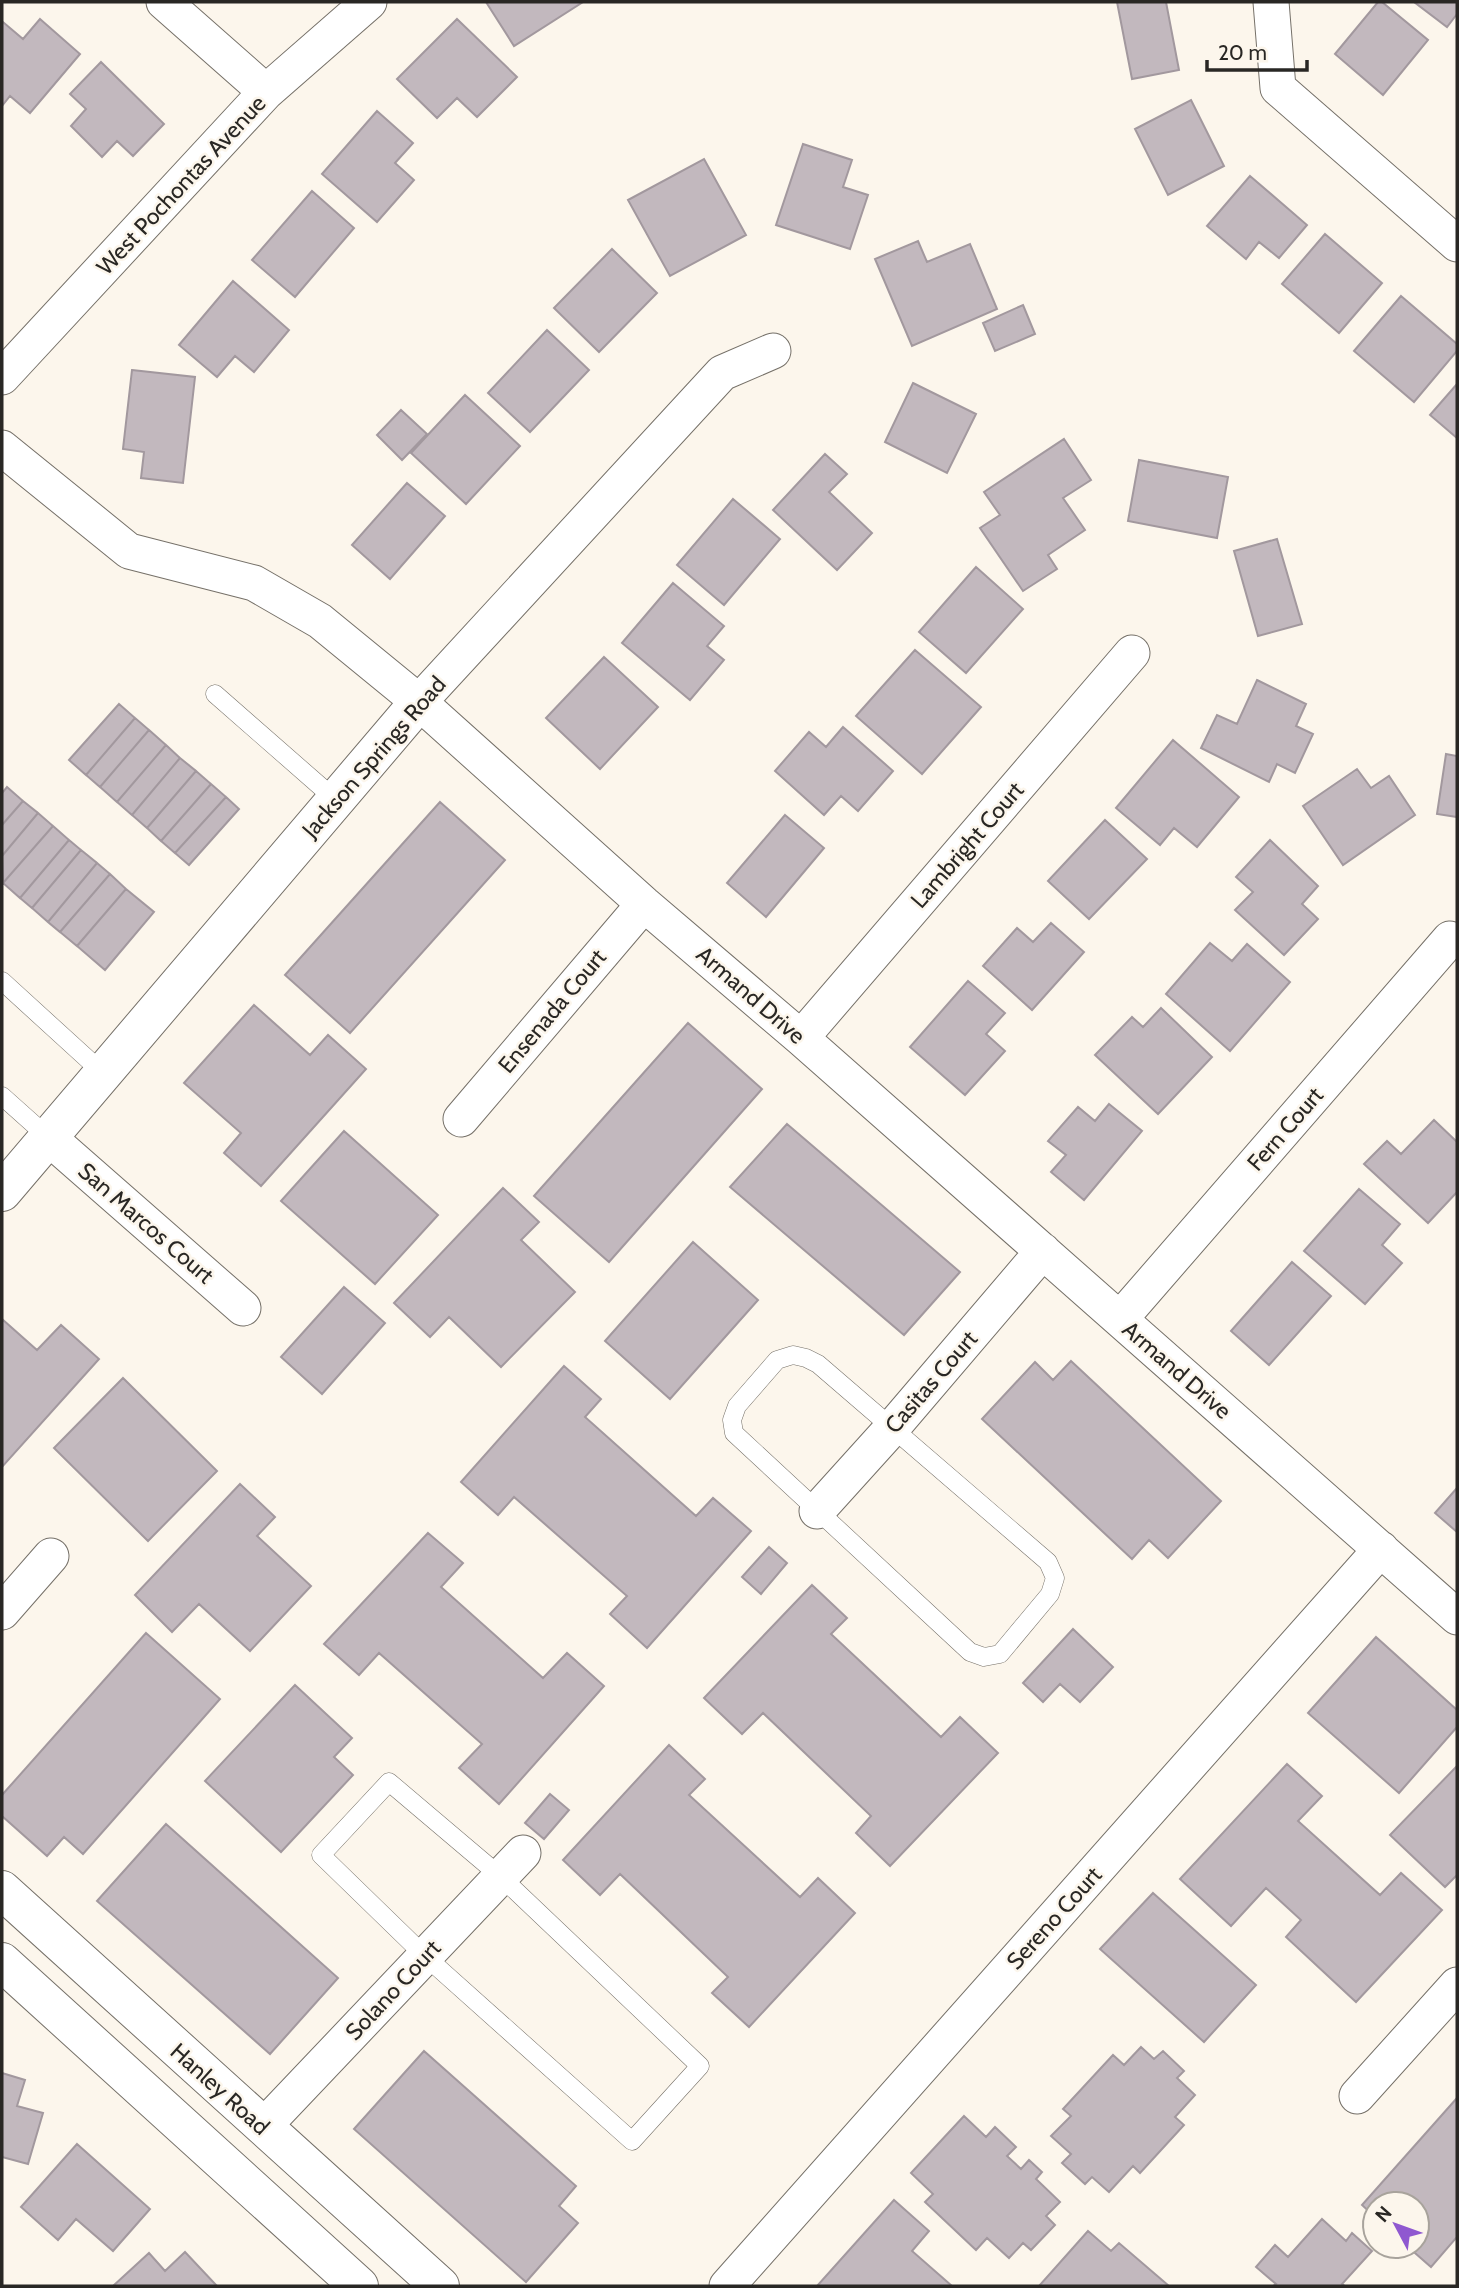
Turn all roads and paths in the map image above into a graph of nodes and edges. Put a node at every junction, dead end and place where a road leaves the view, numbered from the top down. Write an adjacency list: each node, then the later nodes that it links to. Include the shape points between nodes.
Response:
1 (164, 2): 4 (street)
2 (369, 2): 4 (street, West Pochontas Avenue)
3 (1271, 2): 5 (street, via 1278,88)
4 (266, 92): 7 (street, West Pochontas Avenue)
5 (1457, 244)
6 (772, 351): 11 (street, Jackson Springs Road, via 722,373)
7 (2, 377)
8 (2, 448): 11 (street, Armand Drive, via 129,551 254,583 320,621)
9 (1132, 653): 16 (street, Lambright Court)
10 (215, 694): 12 (lane)
11 (419, 702): 12 (main road, Jackson Springs Road); 13 (street, Armand Drive)
12 (337, 800): 17 (main road, Jackson Springs Road)
13 (644, 904): 16 (street, Armand Drive); 19 (street, Ensenada Court)
14 (1450, 939): 24 (street, Fern Court)
15 (2, 981): 17 (lane)
16 (801, 1038): 22 (street, Armand Drive)
17 (104, 1074): 20 (main road, Jackson Springs Road)
18 (2, 1096): 20 (lane)
19 (461, 1119)
20 (49, 1138): 21 (main road, Jackson Springs Road); 23 (street, San Marcos Court)
21 (2, 1192)
22 (1043, 1251): 24 (street, Armand Drive); 25 (street, Casitas Court)
23 (243, 1308)
24 (1120, 1319): 27 (street, Armand Drive)
25 (892, 1428): 26 (street, Casitas Court); 26 (lane, via 818,1364 793,1355 777,1360 737,1406 734,1433); 26 (lane, via 1048,1562 1055,1578 1050,1594 1000,1654 984,1657 970,1652)
26 (817, 1511)
27 (1381, 1549): 30 (street, Armand Drive); 42 (street, Sereno Court)
28 (51, 1556): 29 (street)
29 (2, 1612)
30 (1457, 1617)
31 (511, 1864): 33 (street, Solano Court); 33 (lane, via 389,1782 321,1855); 33 (lane, via 700,2066 632,2141)
32 (2, 1890): 38 (main road, Hanley Road)
33 (425, 1956): 38 (street, Solano Court)
34 (2, 1962): 36 (main road)
35 (1457, 1985): 37 (street)
36 (125, 2074): 38 (main road, via 187,2108); 39 (main road)
37 (1357, 2096)
38 (263, 2127): 39 (main road); 41 (main road, Hanley Road)
39 (286, 2220): 40 (main road)
40 (359, 2286)
41 (440, 2286)
42 (727, 2286)

